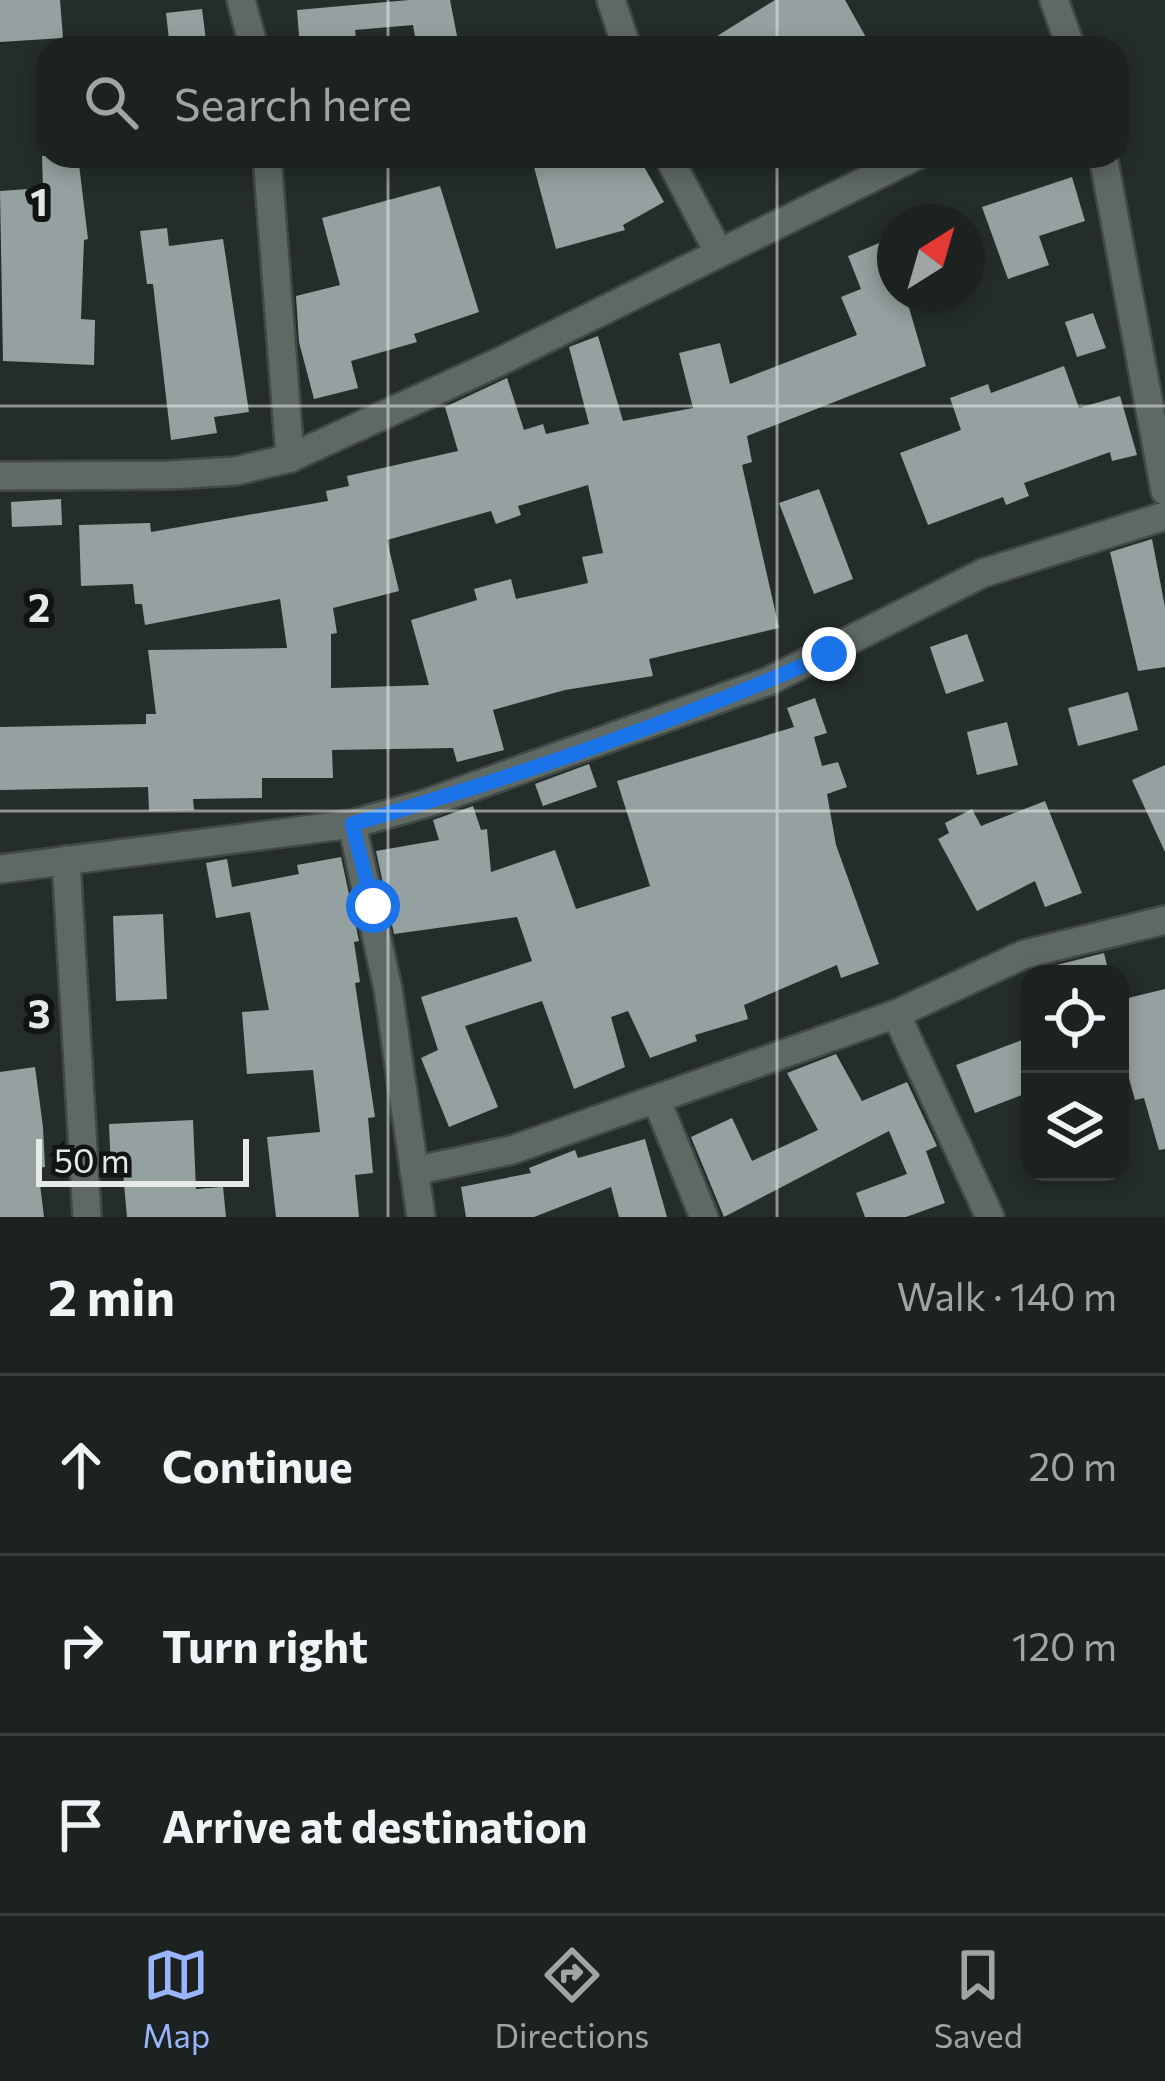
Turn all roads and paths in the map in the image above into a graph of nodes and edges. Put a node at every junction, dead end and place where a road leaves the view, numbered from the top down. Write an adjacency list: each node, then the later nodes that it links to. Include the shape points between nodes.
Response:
1 (242, 0): 4 (street)
2 (610, 0): 5 (street)
3 (1054, 0): 6 (street)
4 (251, 36)
5 (623, 36)
6 (1067, 36)
7 (268, 168): 12 (street)
8 (674, 168): 11 (street)
9 (891, 168): 11 (street)
10 (1105, 168): 14 (street)
11 (718, 251): 12 (street)
12 (290, 458): 13 (street, via 236,471)
13 (0, 476)
14 (1165, 491)
15 (1165, 516): 16 (street, via 983,573 769,681)
16 (352, 824): 17 (street); 22 (street, via 388,989)
17 (66, 860): 18 (street); 23 (street)
18 (0, 868)
19 (1165, 920): 20 (street, via 1025,954)
20 (896, 1014): 21 (street); 26 (street)
21 (657, 1102): 22 (street, via 512,1150); 25 (street)
22 (414, 1171): 24 (street)
23 (87, 1217)
24 (421, 1217)
25 (704, 1217)
26 (990, 1217)

